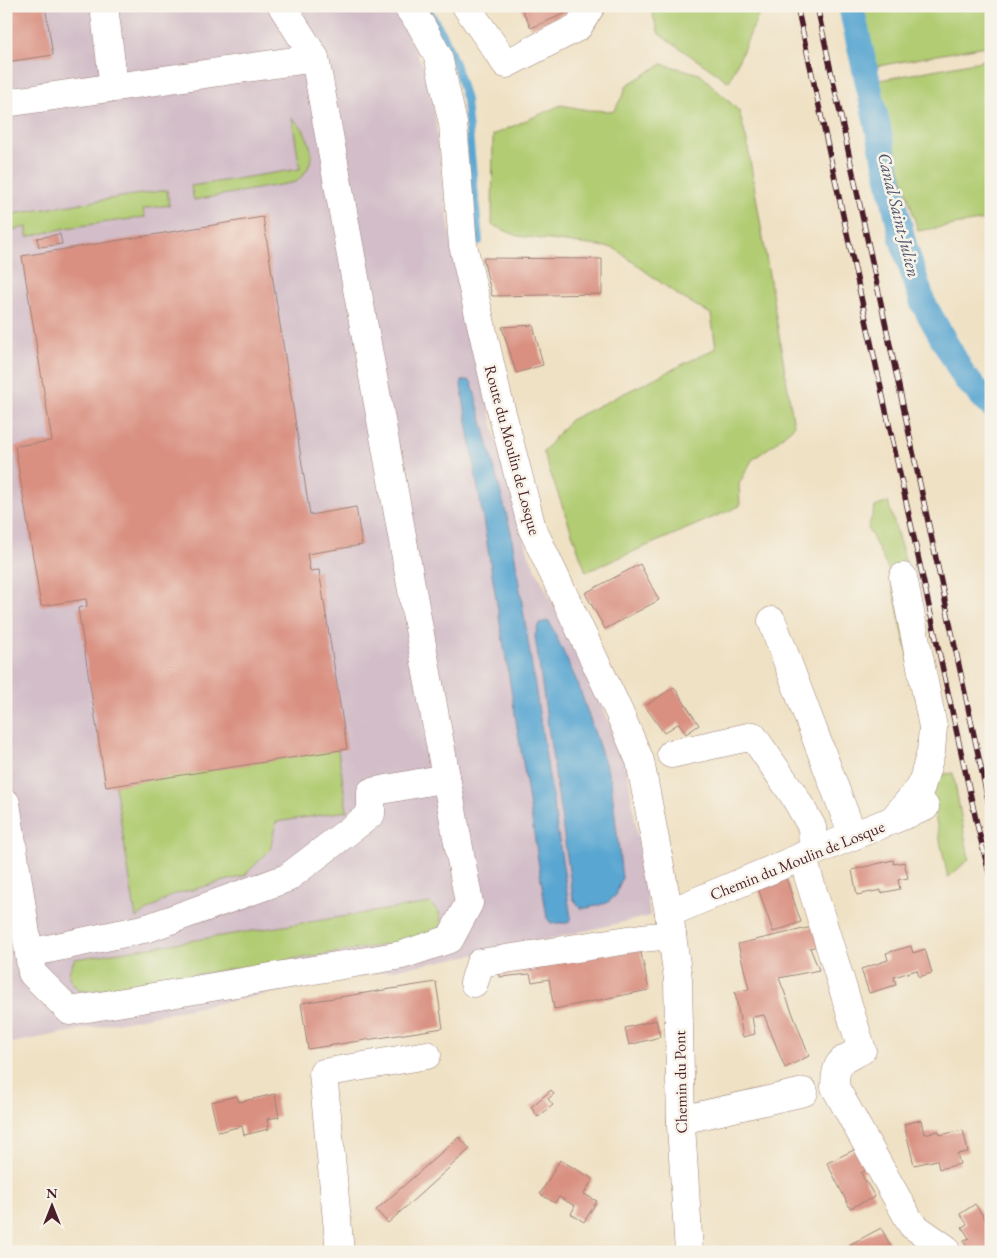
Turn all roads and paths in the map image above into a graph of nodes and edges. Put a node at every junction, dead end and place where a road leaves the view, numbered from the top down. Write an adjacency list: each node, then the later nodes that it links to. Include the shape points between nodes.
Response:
1 (104, 6): 7 (street)
2 (282, 6): 6 (street)
3 (406, 6): 18 (street, Route du Moulin de Losque, via 438,56 453,124 463,244 532,528 640,761)
4 (466, 6): 5 (street, via 506,64 578,27)
5 (591, 6)
6 (315, 58): 7 (street); 12 (street)
7 (114, 88): 8 (street)
8 (6, 103)
9 (903, 577): 15 (street, via 933,727 931,752 920,787)
10 (772, 621): 16 (street)
11 (671, 754): 17 (street, via 753,736 812,826)
12 (446, 778): 19 (street, via 371,792 371,814 287,878 148,928); 19 (street, via 469,903 450,939 402,955 70,1011 32,973)
13 (6, 803): 19 (street)
14 (925, 807): 15 (street, Chemin du Moulin de Losque)
15 (893, 820): 16 (street, Chemin du Moulin de Losque)
16 (853, 836): 17 (street, Chemin du Moulin de Losque)
17 (808, 854): 18 (street, Chemin du Moulin de Losque); 24 (street, via 862,1050 842,1060 835,1071 835,1087 912,1225)
18 (670, 924): 20 (street, Chemin du Moulin de Losque, via 641,938 480,963); 23 (street, Chemin du Pont, via 678,979)
19 (29, 953)
20 (474, 983)
21 (426, 1055): 25 (street, via 323,1073)
22 (804, 1092): 23 (street)
23 (681, 1120): 26 (street, Chemin du Pont)
24 (945, 1248)
25 (340, 1252)
26 (689, 1252)

